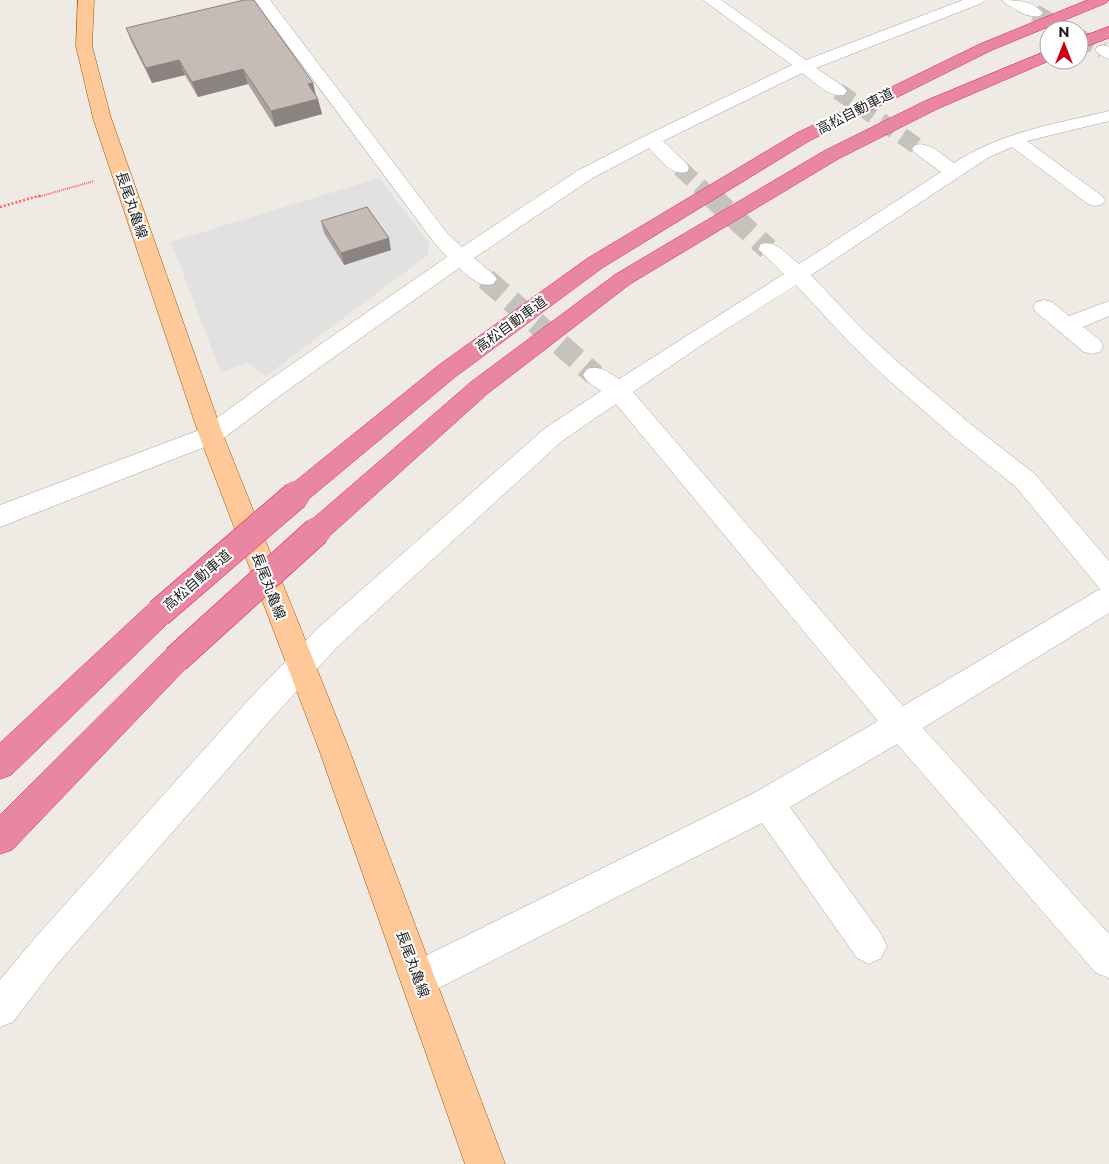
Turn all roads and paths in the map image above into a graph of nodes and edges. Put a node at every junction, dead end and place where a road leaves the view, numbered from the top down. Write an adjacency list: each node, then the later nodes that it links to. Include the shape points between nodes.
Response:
1 (86, 0): 19 (main road, 長尾丸亀線, via 84,46 102,118)
2 (262, 0): 23 (street, via 440,237)
3 (711, 0): 11 (street)
4 (977, 0): 11 (street)
5 (1010, 0): 7 (street)
6 (1101, 0): 38 (highway, 高松自動車道, bridge, via 986,47 803,137 595,263 447,371 296,495 159,612)
7 (1035, 14)
8 (1109, 32): 9 (highway)
9 (1089, 40)
10 (1039, 59): 40 (highway, 高松自動車道, bridge, via 931,104 831,155 624,279 479,388 317,531 176,659)
11 (803, 66): 12 (street); 14 (street)
12 (838, 90)
13 (1105, 121): 15 (street)
14 (651, 140): 17 (street); 23 (street, via 584,175)
15 (1014, 140): 18 (street, via 982,153); 20 (street)
16 (921, 149): 18 (street)
17 (680, 168)
18 (954, 172): 24 (street)
19 (122, 174): 21 (path); 32 (main road, 長尾丸亀線)
20 (1095, 200)
21 (0, 207)
22 (768, 249): 24 (street)
23 (460, 258): 25 (street); 32 (street)
24 (797, 275): 31 (street); 34 (street, via 892,370 1025,480)
25 (486, 279)
26 (1044, 307): 28 (street)
27 (1109, 308): 28 (street)
28 (1066, 325): 29 (street)
29 (1092, 346)
30 (595, 375): 31 (street)
31 (618, 390): 36 (street, via 553,435 327,638); 37 (street)
32 (212, 435): 33 (street); 36 (main road, 長尾丸亀線)
33 (0, 516)
34 (1109, 581)
35 (1109, 598): 37 (street)
36 (301, 668): 43 (main road, 長尾丸亀線); 44 (street, via 263,706 59,937)
37 (900, 725): 39 (street); 42 (street)
38 (0, 764)
39 (767, 802): 41 (street); 43 (street)
40 (0, 838)
41 (869, 946)
42 (1109, 960)
43 (418, 978): 45 (main road, 長尾丸亀線)
44 (0, 1009)
45 (485, 1164)

